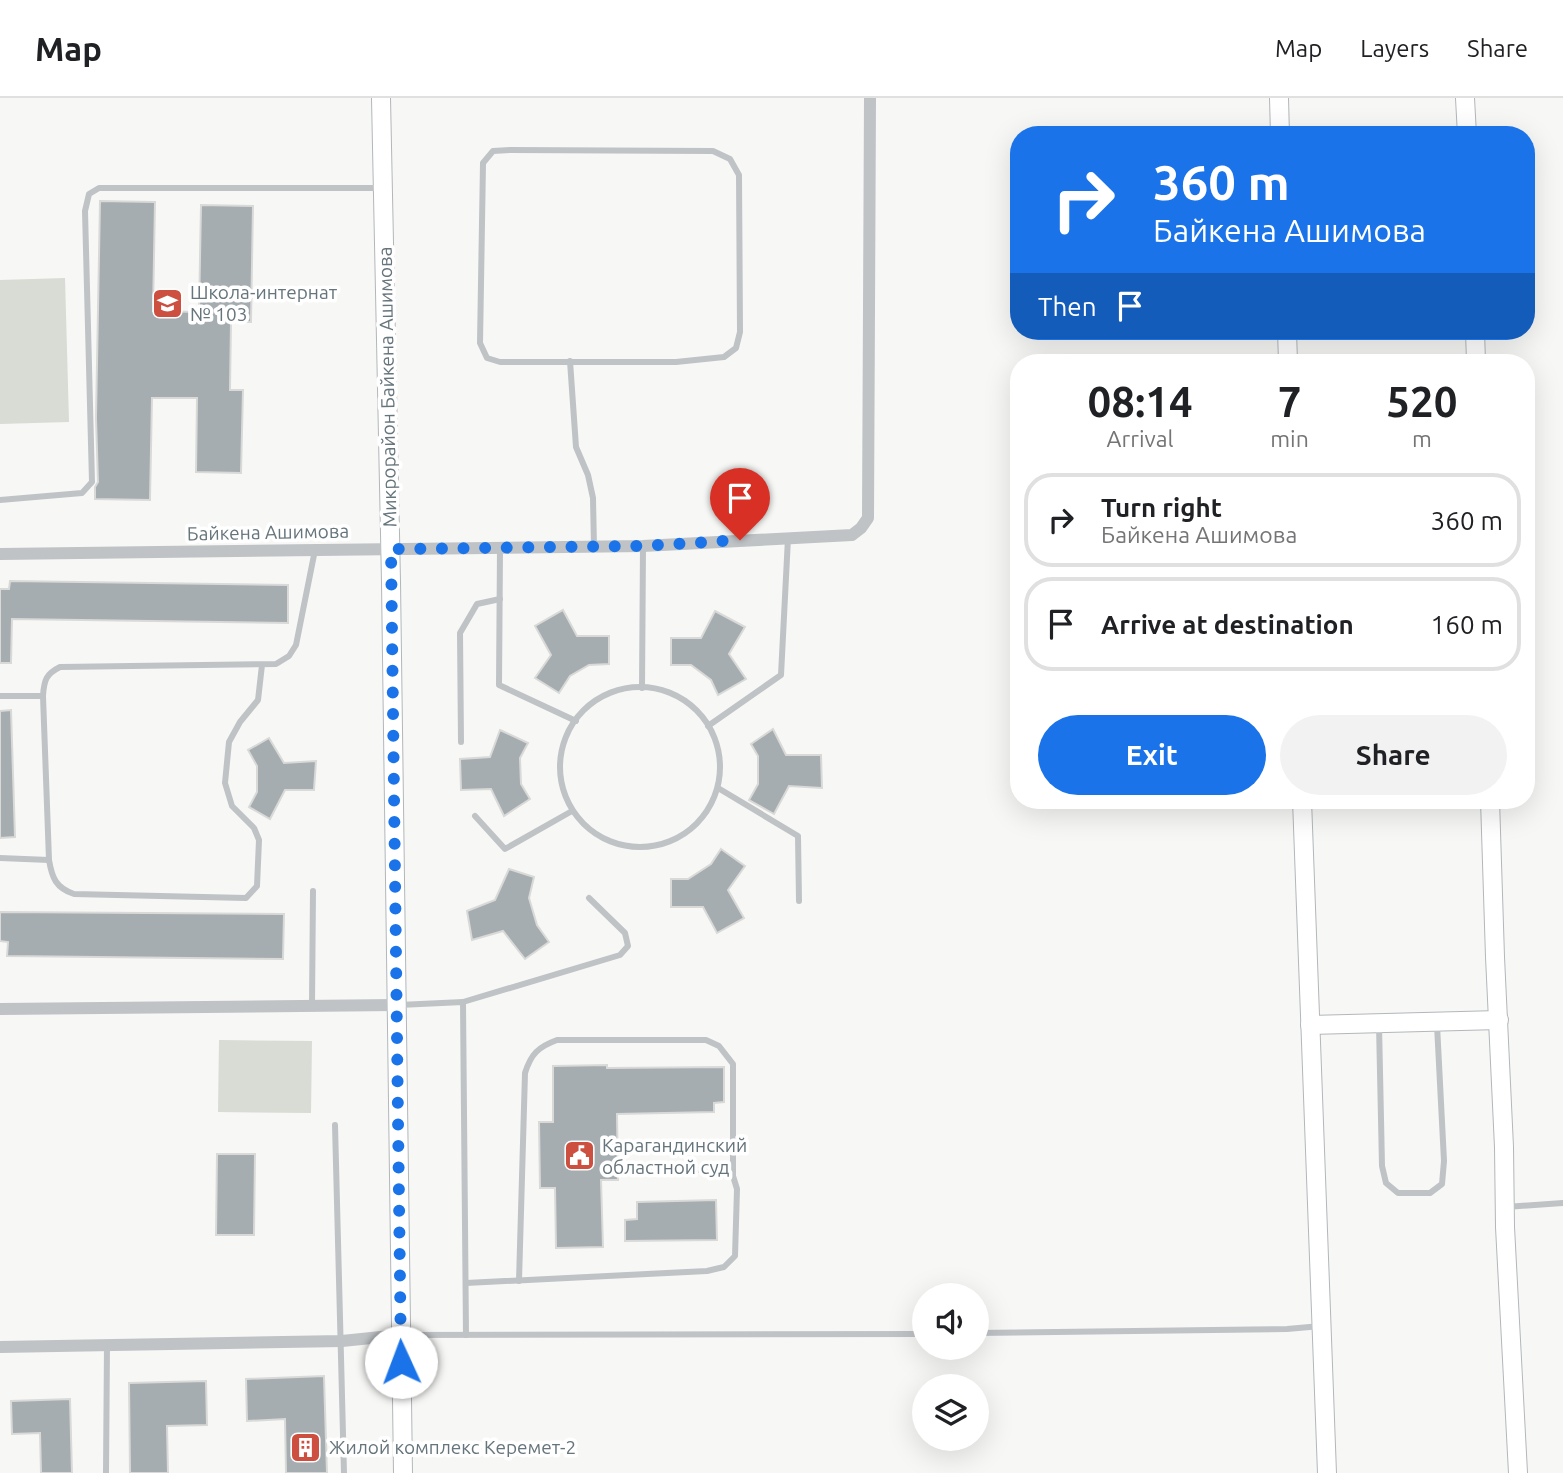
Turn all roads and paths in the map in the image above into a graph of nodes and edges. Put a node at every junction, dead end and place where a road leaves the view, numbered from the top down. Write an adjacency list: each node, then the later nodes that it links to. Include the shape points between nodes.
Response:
1 (381, 98): 7 (main road, Микрорайон Байкена Ашимова)
2 (870, 98): 10 (street, Байкена Ашимова, via 867,518 852,535)
3 (1279, 98): 5 (main road)
4 (1465, 98): 6 (main road)
5 (1280, 126)
6 (1467, 126)
7 (383, 187): 9 (lane, via 99,188 89,194 85,211 92,482 82,494); 14 (main road, Микрорайон Байкена Ашимова)
8 (570, 361): 8 (lane, via 676,362 724,357 736,348 740,332 739,175 730,159 713,152 493,151 483,163 480,343 487,358 500,362); 12 (lane, via 576,446 593,499)
9 (0, 500)
10 (788, 537): 11 (street, Байкена Ашимова); 23 (lane, via 781,675)
11 (643, 546): 12 (street, Байкена Ашимова); 19 (lane)
12 (594, 547): 13 (street, Байкена Ашимова)
13 (500, 548): 14 (street, Байкена Ашимова); 17 (lane)
14 (391, 549): 15 (street, Байкена Ашимова); 37 (main road, Микрорайон Байкена Ашимова)
15 (315, 550): 16 (street, Байкена Ашимова); 18 (lane, via 296,645 276,664)
16 (0, 554)
17 (500, 599): 22 (lane, via 499,685); 24 (lane, via 477,604 460,633)
18 (262, 665): 21 (lane, via 61,667 48,673); 31 (lane, via 258,700 229,742 225,783 232,806 259,839 257,886 246,898 74,894 55,882)
19 (642, 688): 22 (lane, via 602,696); 23 (lane, via 679,696)
20 (0, 696): 21 (lane)
21 (43, 696): 31 (lane)
22 (576, 721): 28 (lane, via 566,735 560,760 562,787)
23 (708, 726): 25 (lane, via 721,761)
24 (461, 742)
25 (718, 788): 28 (lane, via 708,812 689,831 666,844 640,848 613,844 590,831); 34 (lane, via 798,836)
26 (1302, 809): 42 (main road)
27 (1490, 809): 39 (main road)
28 (572, 811): 29 (lane, via 505,849)
29 (475, 816)
30 (0, 858): 31 (lane)
31 (49, 860)
32 (313, 891): 36 (lane)
33 (589, 898): 35 (lane, via 625,933 628,946 620,955)
34 (799, 901)
35 (463, 1002): 37 (lane); 49 (lane)
36 (312, 1004): 37 (street); 38 (street)
37 (395, 1005): 53 (main road, Микрорайон Байкена Ашимова)
38 (0, 1009)
39 (1499, 1020): 40 (main road); 47 (main road)
40 (1437, 1021): 41 (main road); 41 (lane, via 1444,1161 1442,1184 1430,1193 1398,1193 1386,1183)
41 (1379, 1023): 42 (main road)
42 (1310, 1025): 50 (main road)
43 (335, 1125): 55 (lane)
44 (632, 1172): 45 (lane, via 721,1168)
45 (733, 1176): 48 (lane, via 737,1189 735,1256 724,1266 707,1271); 48 (lane, via 733,1064 719,1046 706,1040 557,1040 540,1046 525,1073)
46 (1563, 1203): 47 (lane)
47 (1505, 1207): 62 (main road)
48 (519, 1282): 49 (lane)
49 (466, 1283): 54 (lane)
50 (1321, 1326): 51 (lane); 61 (main road)
51 (989, 1333)
52 (912, 1334): 54 (lane)
53 (400, 1335): 54 (lane); 55 (street); 60 (main road, Микрорайон Байкена Ашимова)
54 (466, 1335)
55 (342, 1341): 56 (street); 59 (lane)
56 (107, 1345): 57 (street); 58 (lane)
57 (0, 1347)
58 (106, 1473)
59 (344, 1473)
60 (403, 1473)
61 (1327, 1473)
62 (1518, 1473)

